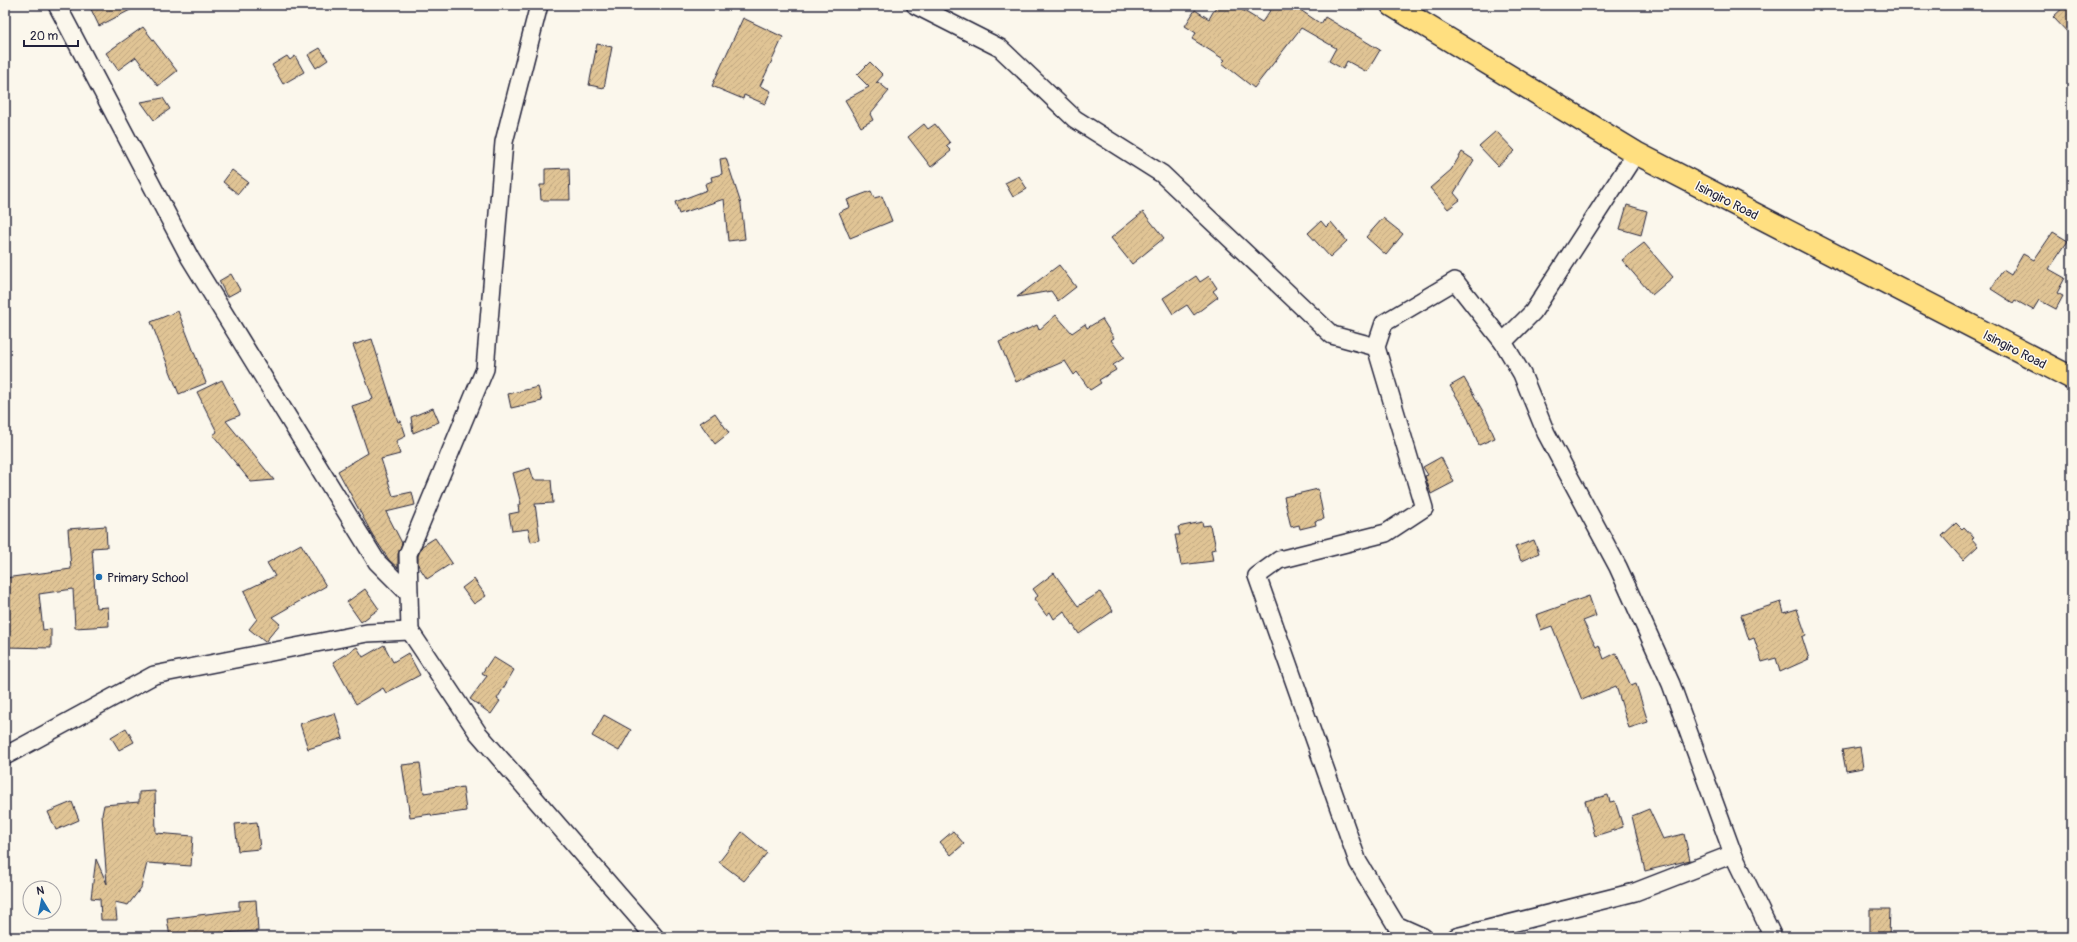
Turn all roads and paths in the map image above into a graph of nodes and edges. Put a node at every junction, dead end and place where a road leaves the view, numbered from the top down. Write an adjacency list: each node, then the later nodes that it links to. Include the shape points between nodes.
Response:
1 (57, 5): 9 (street, via 190,258 377,562)
2 (539, 5): 9 (street, via 504,142 485,369 408,554)
3 (915, 5): 7 (street, via 1000,48 1075,118 1162,174 1332,335)
4 (1392, 5): 5 (main road, Isingiro Road)
5 (1636, 154): 6 (street, via 1533,312); 8 (main road, Isingiro Road)
6 (1503, 342): 7 (street, via 1454,282 1384,323); 12 (street, via 1522,374 1546,432 1618,567 1671,684)
7 (1376, 347): 14 (street, via 1424,508 1386,533 1279,560 1257,576 1358,862 1396,925)
8 (2072, 378)
9 (409, 594): 10 (street)
10 (410, 631): 11 (street, via 367,633 154,675); 13 (street, via 478,733)
11 (5, 756)
12 (1733, 854): 15 (street, via 1635,892); 16 (street)
13 (655, 937)
14 (1423, 937)
15 (1456, 937)
16 (1772, 937)

